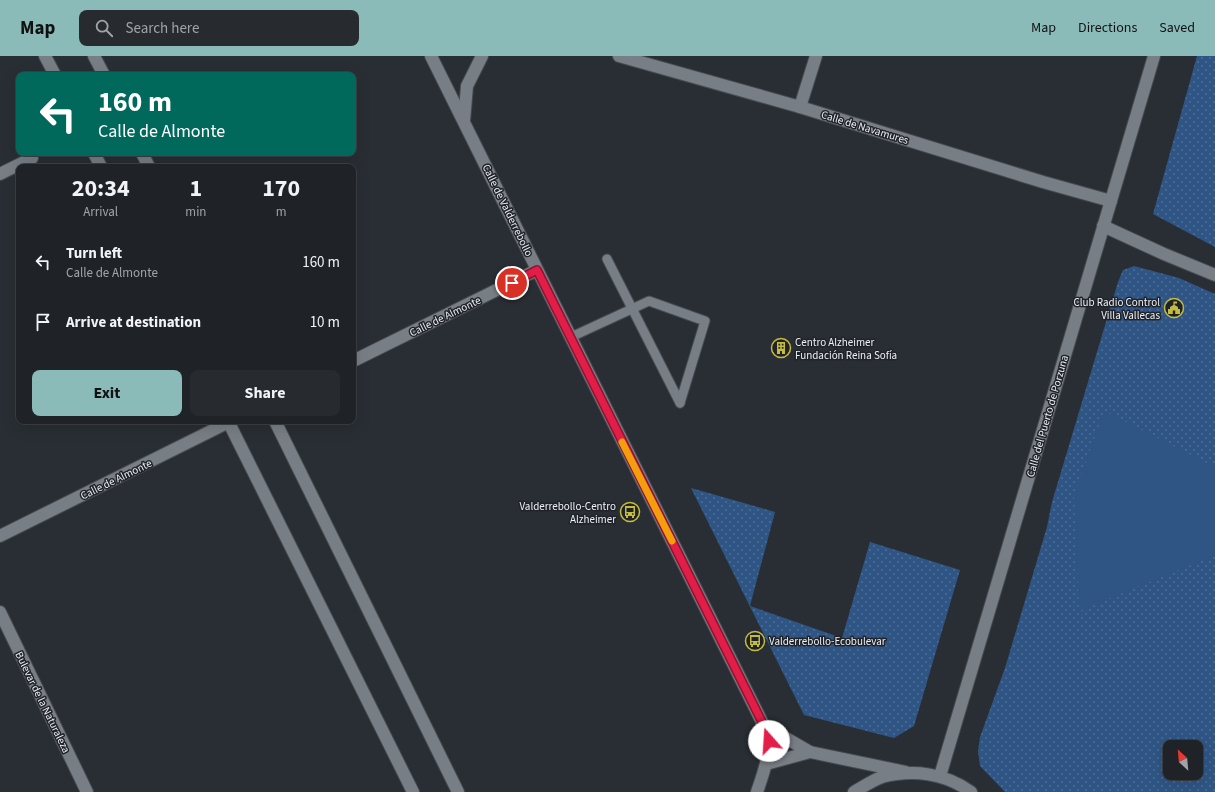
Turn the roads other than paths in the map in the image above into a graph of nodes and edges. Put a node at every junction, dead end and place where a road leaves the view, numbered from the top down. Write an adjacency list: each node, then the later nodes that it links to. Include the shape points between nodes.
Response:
1 (45, 56): 8 (street)
2 (94, 56): 9 (street)
3 (431, 56): 11 (street, Calle de Valderrebollo)
4 (482, 56): 11 (street, via 467,86)
5 (619, 56): 10 (street, Calle de Navamures)
6 (816, 56): 10 (street)
7 (1154, 56): 16 (street, Calle del Puerto de Porzuna)
8 (53, 72)
9 (102, 72)
10 (800, 107): 16 (street, Calle de Navamures)
11 (464, 121): 19 (street, Calle de Valderrebollo)
12 (32, 158): 13 (street)
13 (20, 164)
14 (16, 166): 15 (street)
15 (0, 174)
16 (1111, 201): 17 (street, Calle del Puerto de Porzuna)
17 (1103, 226): 20 (street); 33 (street, Calle del Puerto de Porzuna)
18 (607, 259): 21 (lane)
19 (537, 270): 22 (street, Calle de Valderrebollo); 23 (street, Calle de Almonte)
20 (1215, 275)
21 (632, 308): 21 (lane, via 649,301 705,321 680,402); 22 (lane)
22 (570, 337): 29 (street, Calle de Valderrebollo)
23 (356, 360)
24 (223, 424): 27 (street, Calle de Almonte)
25 (230, 424): 35 (street)
26 (276, 424): 36 (street)
27 (0, 536)
28 (0, 612): 34 (street, Bulevar de la Naturaleza)
29 (766, 730): 30 (street); 31 (street, Calle de Valderrebollo, via 769,741)
30 (810, 752): 31 (street); 32 (street)
31 (766, 764): 37 (street, Calle de Valderrebollo)
32 (906, 772): 33 (street); 38 (street, via 881,778)
33 (940, 776): 39 (street, via 961,784)
34 (87, 792)
35 (413, 792)
36 (458, 792)
37 (757, 792)
38 (854, 792)
39 (971, 792)

